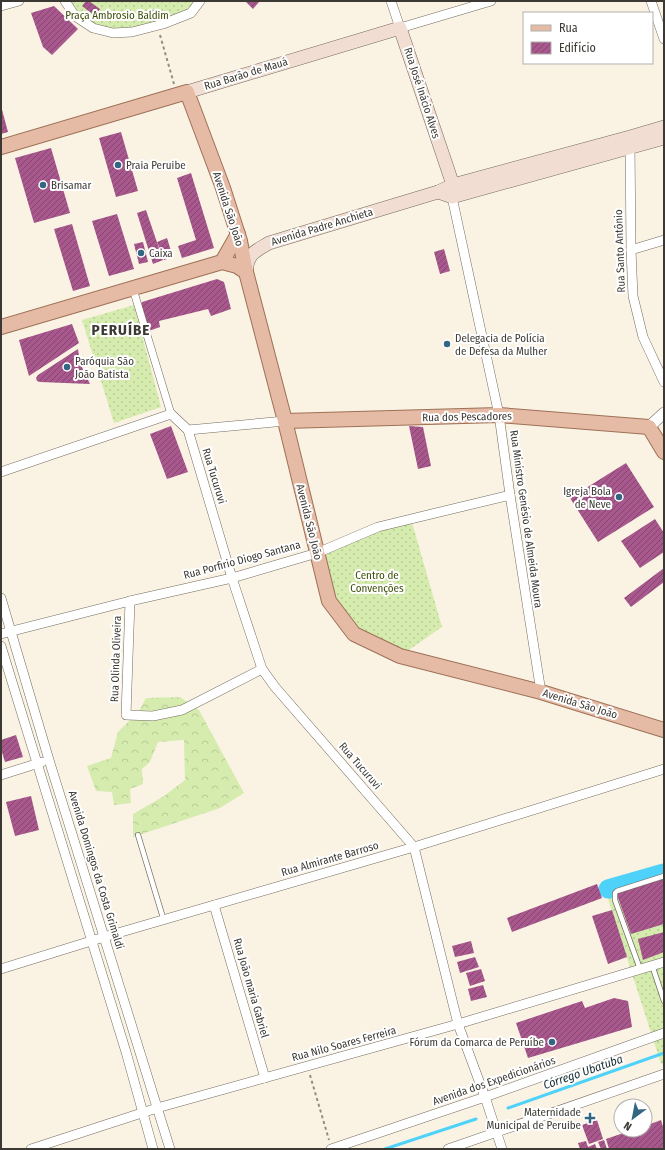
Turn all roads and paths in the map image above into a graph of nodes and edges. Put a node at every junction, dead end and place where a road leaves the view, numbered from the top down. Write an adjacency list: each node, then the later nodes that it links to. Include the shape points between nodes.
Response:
1 (19, 1): 7 (street)
2 (65, 1): 9 (street, via 75,16 93,28 113,34)
3 (200, 1): 9 (street, via 191,13)
4 (391, 1): 10 (street, Rua José Inácio Alves)
5 (491, 1): 10 (street, Rua Barão de Mauá)
6 (651, 1): 11 (street)
7 (1, 6)
8 (152, 10): 9 (path)
9 (157, 26): 12 (path)
10 (400, 28): 12 (main road, Rua Barão de Mauá); 17 (main road, Rua José Inácio Alves)
11 (664, 39)
12 (182, 94): 16 (main road, Rua Barão de Mauá); 18 (main road, Avenida São João, via 223,188)
13 (664, 127): 15 (main road, Avenida Padre Anchieta)
14 (664, 138): 15 (main road, Avenida Padre Anchieta)
15 (630, 142): 17 (main road, Avenida Padre Anchieta); 20 (street, Rua Santo Antônio)
16 (1, 147)
17 (452, 191): 22 (main road, Avenida Padre Anchieta, via 438,192 269,242 252,253); 28 (street, Rua Ministro Genésio de Almeida Moura)
18 (238, 234): 21 (main road); 22 (main road, Avenida São João)
19 (664, 240): 20 (street)
20 (631, 250): 25 (street, Rua Santo Antônio, via 633,296 643,337)
21 (222, 262): 22 (main road, via 237,266); 23 (main road)
22 (246, 272): 29 (main road, Avenida São João)
23 (132, 289): 24 (main road); 27 (street)
24 (1, 327)
25 (664, 382)
26 (664, 413): 30 (street)
27 (171, 414): 31 (street); 33 (street)
28 (499, 415): 29 (main road, Rua dos Pescadores); 30 (main road, Rua dos Pescadores); 34 (street, Rua Ministro Genésio de Almeida Moura)
29 (285, 421): 31 (street); 35 (main road, Avenida São João)
30 (649, 427): 32 (main road)
31 (188, 430): 36 (street, Rua Tucuruvi)
32 (664, 452)
33 (1, 472)
34 (510, 495): 35 (street, Rua Porfirio Diogo Santana, via 378,527); 43 (street, Rua Ministro Genésio de Almeida Moura)
35 (317, 553): 36 (street, Rua Porfirio Diogo Santana); 43 (main road, Avenida São João, via 329,601 354,634 400,656)
36 (232, 578): 38 (street, Rua Porfirio Diogo Santana); 42 (street, Rua Tucuruvi)
37 (1, 598): 39 (street, Avenida Domingos da Costa Grimaldi)
38 (130, 600): 39 (street, Rua Porfirio Diogo Santana); 42 (street, Rua Olinda Oliveira, via 126,715 153,716 182,710)
39 (11, 631): 40 (street, Rua Porfirio Diogo Santana); 45 (street, Avenida Domingos da Costa Grimaldi)
40 (1, 634)
41 (1, 646): 46 (street)
42 (262, 669): 50 (street, Rua Tucuruvi)
43 (541, 692): 44 (main road, Avenida São João)
44 (664, 730)
45 (49, 760): 46 (street); 54 (street, Avenida Domingos da Costa Grimaldi)
46 (37, 763): 48 (street); 55 (street)
47 (664, 769): 50 (street, Rua Almirante Barroso)
48 (1, 775)
49 (138, 835): 53 (lane)
50 (414, 847): 52 (street, Rua Almirante Barroso); 61 (street, Rua Tucuruvi)
51 (664, 876): 59 (lane, via 617,891 615,894)
52 (214, 905): 53 (street, Rua Almirante Barroso); 65 (street, Rua João maria Gabriel)
53 (164, 920): 54 (street, Rua Almirante Barroso)
54 (104, 937): 55 (street, Rua Almirante Barroso); 67 (street, Avenida Domingos da Costa Grimaldi)
55 (92, 941): 58 (street, Rua Almirante Barroso); 68 (street)
56 (664, 962): 57 (street, Rua Nilo Soares Ferreira)
57 (652, 965): 59 (street, Rua Nilo Soares Ferreira); 60 (lane)
58 (1, 969)
59 (640, 969): 61 (street, Rua Nilo Soares Ferreira)
60 (664, 1001)
61 (458, 1024): 63 (street, Rua Nilo Soares Ferreira); 66 (street, Rua Tucuruvi)
62 (664, 1033): 66 (street, Avenida dos Expedicionários)
63 (308, 1066): 65 (street, Rua Nilo Soares Ferreira); 73 (path)
64 (664, 1074): 69 (street)
65 (265, 1078): 67 (street, Rua Nilo Soares Ferreira)
66 (485, 1097): 69 (street, Rua Tucuruvi); 73 (street, Avenida dos Expedicionários)
67 (157, 1108): 68 (street, Rua Nilo Soares Ferreira); 72 (street, Avenida Domingos da Costa Grimaldi)
68 (143, 1113): 70 (street, Rua Nilo Soares Ferreira); 71 (street)
69 (497, 1133): 74 (street); 75 (street, Rua Tucuruvi)
70 (31, 1149)
71 (153, 1149)
72 (170, 1149)
73 (331, 1149)
74 (448, 1149)
75 (502, 1149)

